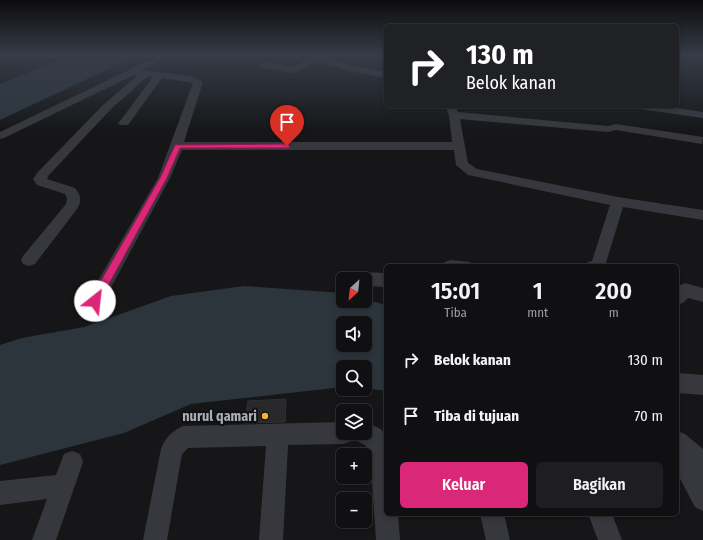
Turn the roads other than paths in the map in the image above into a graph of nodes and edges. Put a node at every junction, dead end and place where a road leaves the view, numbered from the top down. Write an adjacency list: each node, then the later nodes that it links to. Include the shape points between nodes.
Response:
1 (123, 80): 10 (street)
2 (133, 80): 16 (street, via 43,172 40,179 42,182 70,191 74,199 72,206)
3 (156, 80): 9 (street)
4 (194, 80): 12 (street, via 198,82)
5 (652, 108): 7 (street)
6 (452, 110): 11 (street, via 608,129 616,127); 13 (street)
7 (683, 113): 8 (street); 11 (street)
8 (703, 115)
9 (124, 123)
10 (0, 136)
11 (703, 141)
12 (177, 146): 13 (street); 22 (street, via 164,178)
13 (459, 146): 14 (street, via 462,165 473,172)
14 (618, 202): 15 (street); 17 (street)
15 (703, 215)
16 (29, 260)
17 (598, 264)
18 (372, 279): 19 (street)
19 (384, 280)
20 (703, 295): 21 (street, via 684,290)
21 (679, 296)
22 (95, 301)
23 (679, 383): 24 (street)
24 (703, 385)
25 (336, 433): 26 (street)
26 (278, 434): 40 (street, via 189,437 179,440 172,449); 41 (street)
27 (372, 436): 33 (street, via 381,449)
28 (679, 444): 31 (street)
29 (679, 454): 35 (street)
30 (72, 462): 32 (street)
31 (703, 463)
32 (64, 486): 34 (street); 39 (street)
33 (384, 488)
34 (0, 493)
35 (703, 499)
36 (386, 516): 42 (street)
37 (492, 516): 43 (street)
38 (601, 516): 44 (street)
39 (44, 540)
40 (155, 540)
41 (271, 540)
42 (388, 540)
43 (498, 540)
44 (610, 540)

